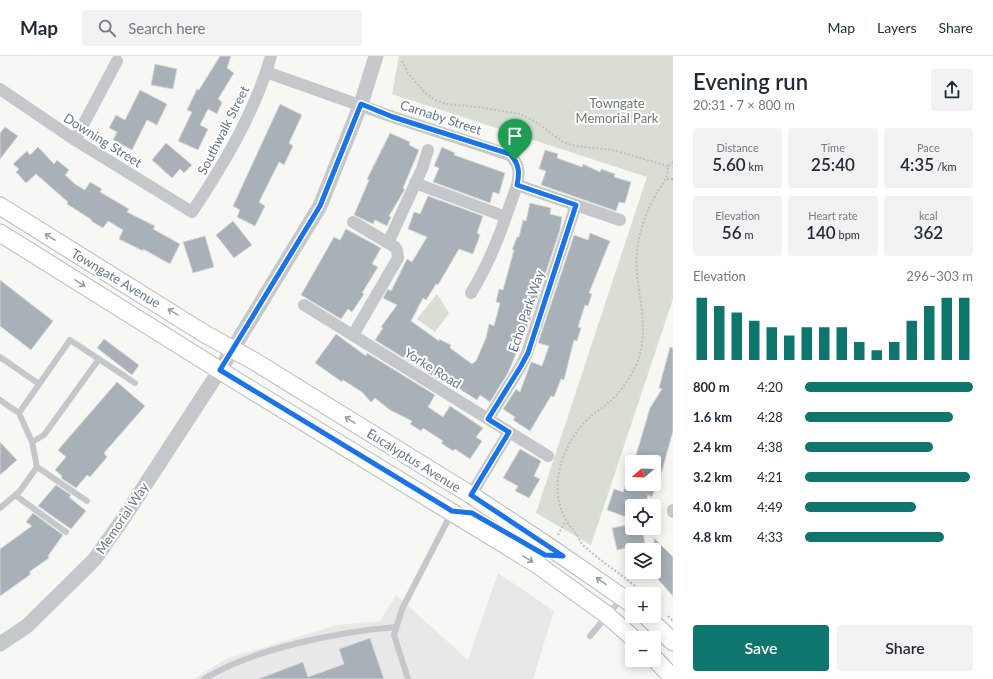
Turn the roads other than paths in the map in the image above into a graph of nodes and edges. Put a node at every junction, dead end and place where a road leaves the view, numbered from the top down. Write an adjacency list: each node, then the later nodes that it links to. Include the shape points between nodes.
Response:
1 (271, 56): 4 (street, Southwalk Street)
2 (376, 56): 6 (street)
3 (117, 61): 7 (street)
4 (266, 72): 6 (street, Carnaby Street); 13 (street, Southwalk Street, via 242,128 214,181)
5 (0, 89): 7 (street, Downing Street)
6 (361, 104): 10 (street, Carnaby Street, via 393,117 510,154 519,168); 22 (street, via 320,206)
7 (75, 140): 13 (street, Downing Street)
8 (428, 150): 9 (street)
9 (415, 183): 14 (street); 18 (street)
10 (517, 185): 11 (street); 14 (street, Carnaby Street)
11 (576, 205): 15 (street); 30 (street, Echo Park Way, via 528,353)
12 (0, 206): 22 (main road, Towngate Avenue, one-way to 12)
13 (192, 212)
14 (506, 217): 19 (street, Carnaby Street, via 483,274)
15 (620, 220)
16 (353, 222): 18 (street)
17 (0, 232): 25 (main road, Towngate Avenue, one-way to 25)
18 (388, 243): 21 (street, via 397,250 398,258)
19 (471, 293)
20 (304, 305): 21 (street, Yorke Road)
21 (353, 335): 30 (street, Yorke Road)
22 (232, 349): 25 (street); 37 (main road, Eucalyptus Avenue, one-way to 22)
23 (0, 357): 27 (lane)
24 (99, 359): 26 (lane); 27 (lane, via 70,340); 32 (lane, via 44,435)
25 (220, 370): 35 (main road, Eucalyptus Avenue); 51 (street, Memorial Way, via 94,560 27,626)
26 (135, 383)
27 (39, 384): 29 (lane)
28 (0, 400): 29 (lane)
29 (19, 413): 32 (lane)
30 (488, 419): 31 (street, Yorke Road)
31 (509, 432): 33 (street, Yorke Road); 37 (street)
32 (32, 442): 34 (lane)
33 (548, 456)
34 (37, 467): 36 (lane); 38 (lane)
35 (402, 481): 37 (main road, via 410,475 455,502); 40 (main road, Eucalyptus Avenue)
36 (15, 495): 39 (lane); 41 (lane)
37 (471, 495): 42 (main road, Eucalyptus Avenue)
38 (87, 501)
39 (0, 508)
40 (452, 511): 42 (main road, via 472,513 545,555); 45 (main road, Eucalyptus Avenue, one-way to 45, via 538,565); 47 (lane, via 402,608)
41 (66, 532)
42 (557, 552): 43 (main road, Eucalyptus Avenue, one-way to 42)
43 (625, 599)
44 (625, 602): 45 (lane)
45 (607, 615): 48 (main road, Eucalyptus Avenue); 49 (lane)
46 (653, 623): 50 (main road)
47 (396, 627): 54 (lane, via 356,630 255,655); 55 (lane, via 394,635)
48 (625, 631)
49 (590, 636)
50 (673, 642)
51 (0, 644)
52 (661, 664): 53 (main road)
53 (672, 674)
54 (204, 679)
55 (408, 679)

